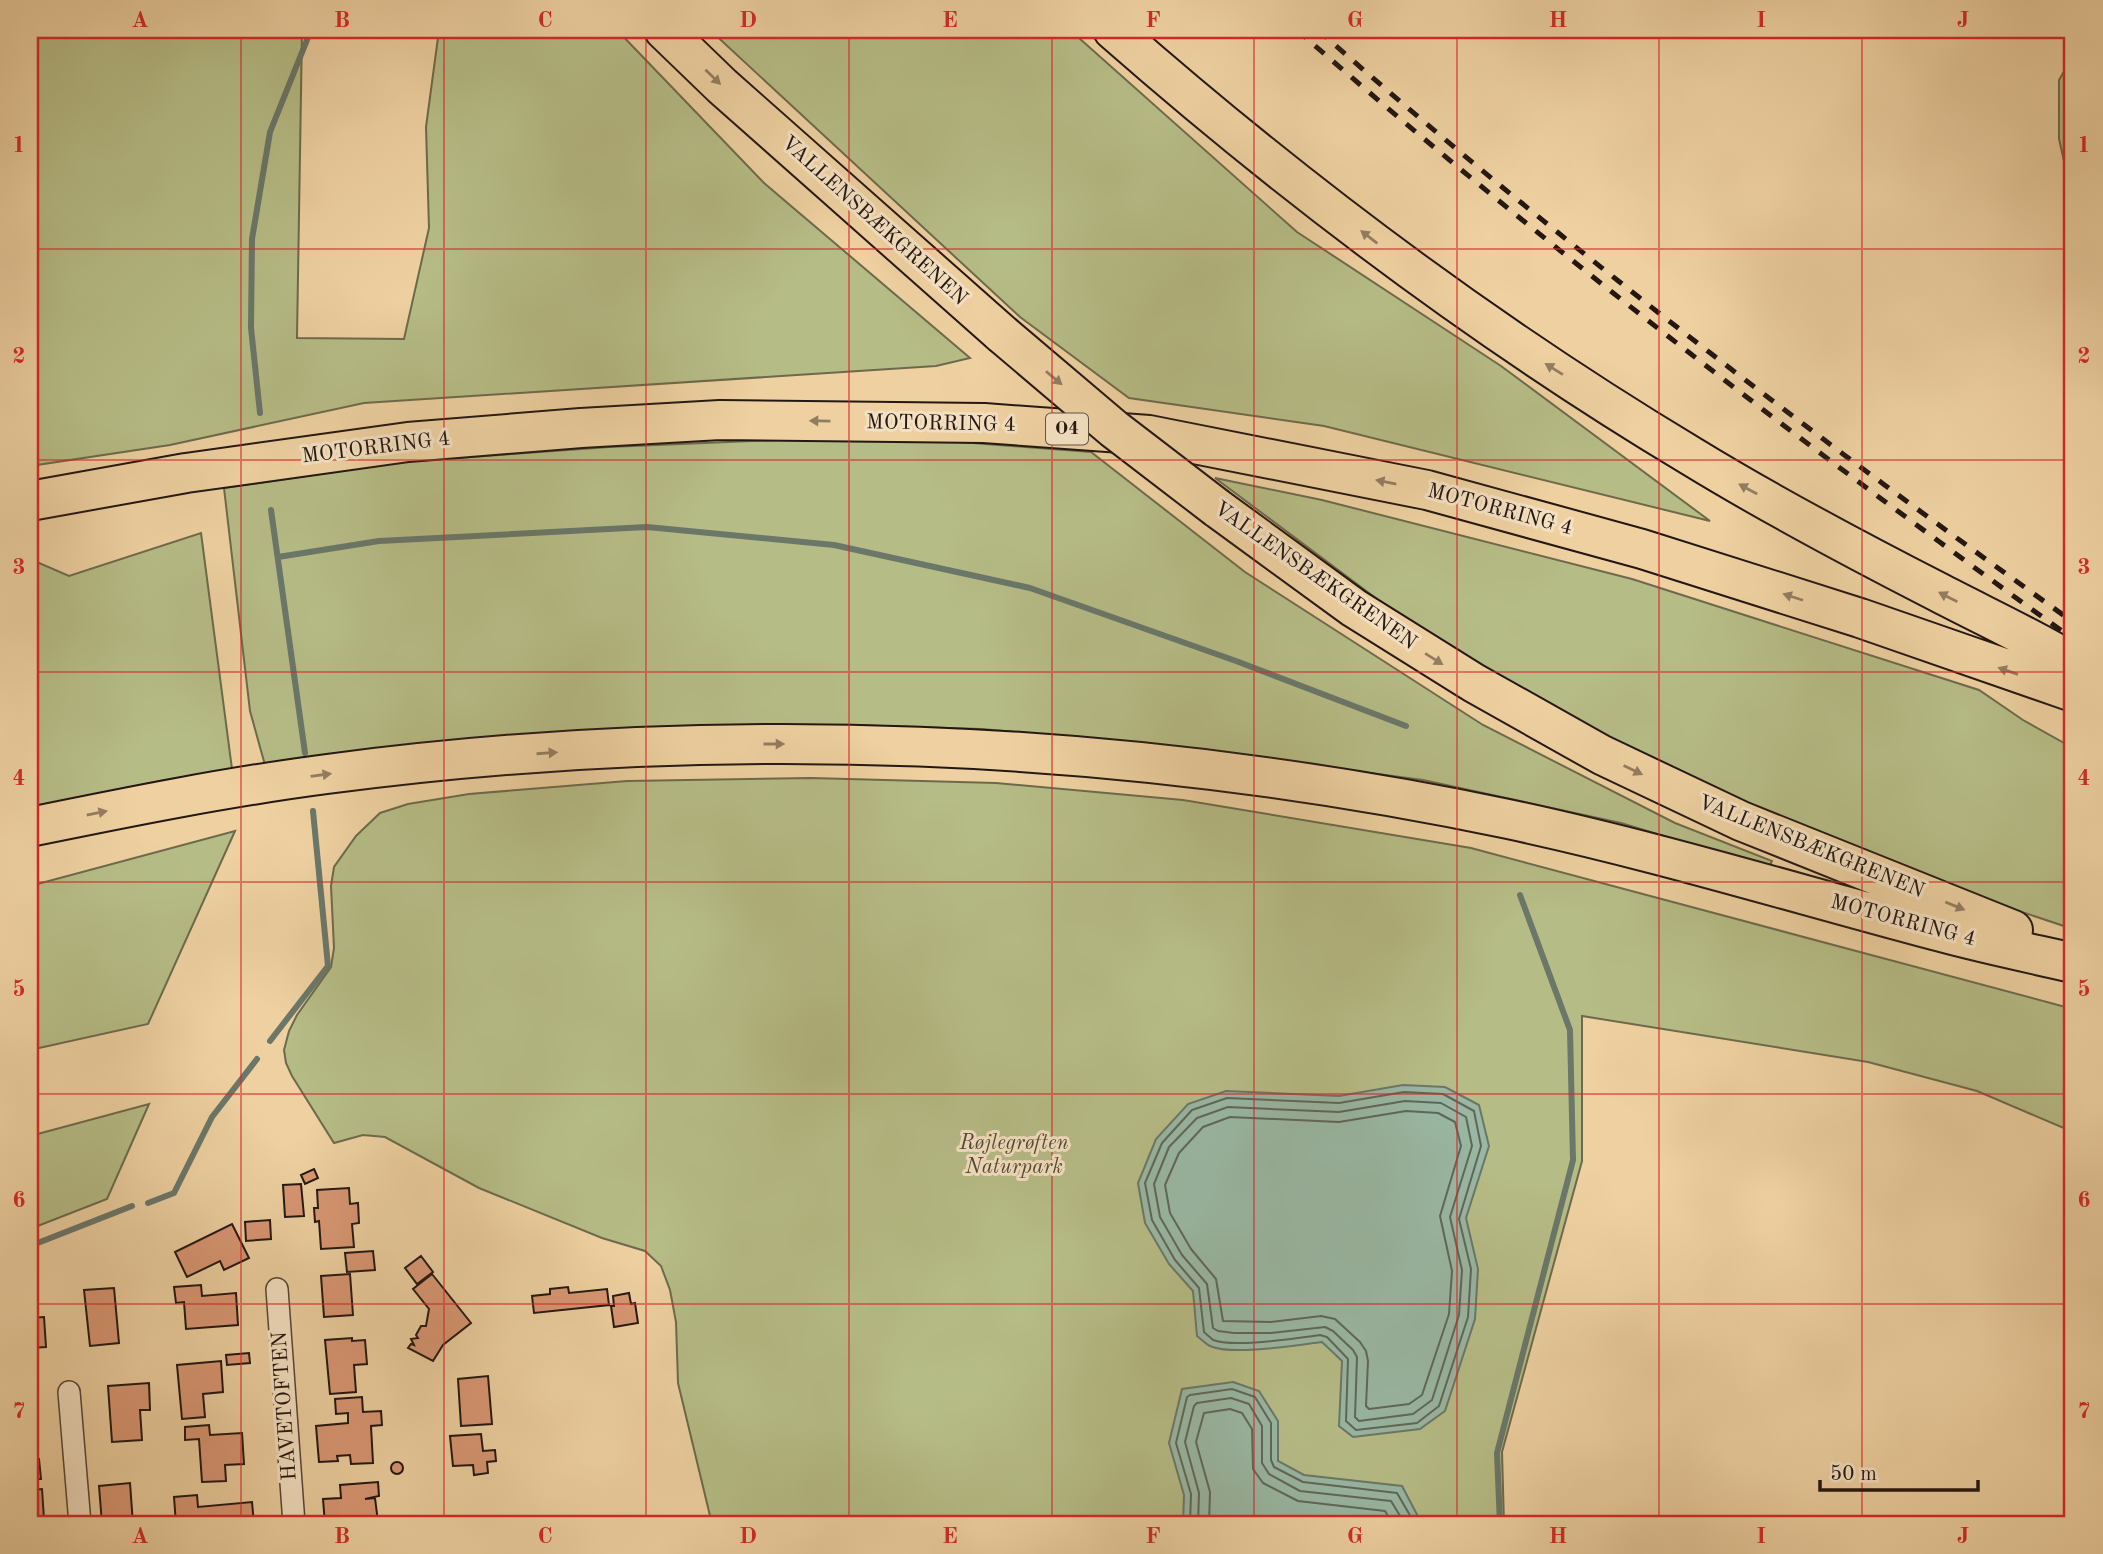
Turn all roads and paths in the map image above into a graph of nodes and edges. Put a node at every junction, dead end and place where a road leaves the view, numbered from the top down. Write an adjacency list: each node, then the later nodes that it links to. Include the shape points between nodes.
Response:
1 (664, 30): 7 (highway, VALLENSBÆKGRENEN, one-way to 7, bridge, via 823,177 1114,429 1354,608 1601,755 1764,831)
2 (1114, 30): 4 (highway, one-way to 2, via 1692,457 1539,360 1411,270 1275,165)
3 (30, 501): 5 (highway, MOTORRING 4 / O4, one-way to 3, via 1642,549 1427,490 1149,435 984,423 720,420 581,428 408,442 186,473)
4 (2073, 663)
5 (2073, 692)
6 (30, 827): 8 (highway, MOTORRING 4, one-way to 8, via 326,774 482,757 771,744 1083,756 1234,773 1506,818)
7 (2073, 954)
8 (2073, 963)
9 (277, 1289): 12 (street, HAVETOFTEN)
10 (69, 1392): 11 (street)
11 (80, 1524)
12 (294, 1524)

